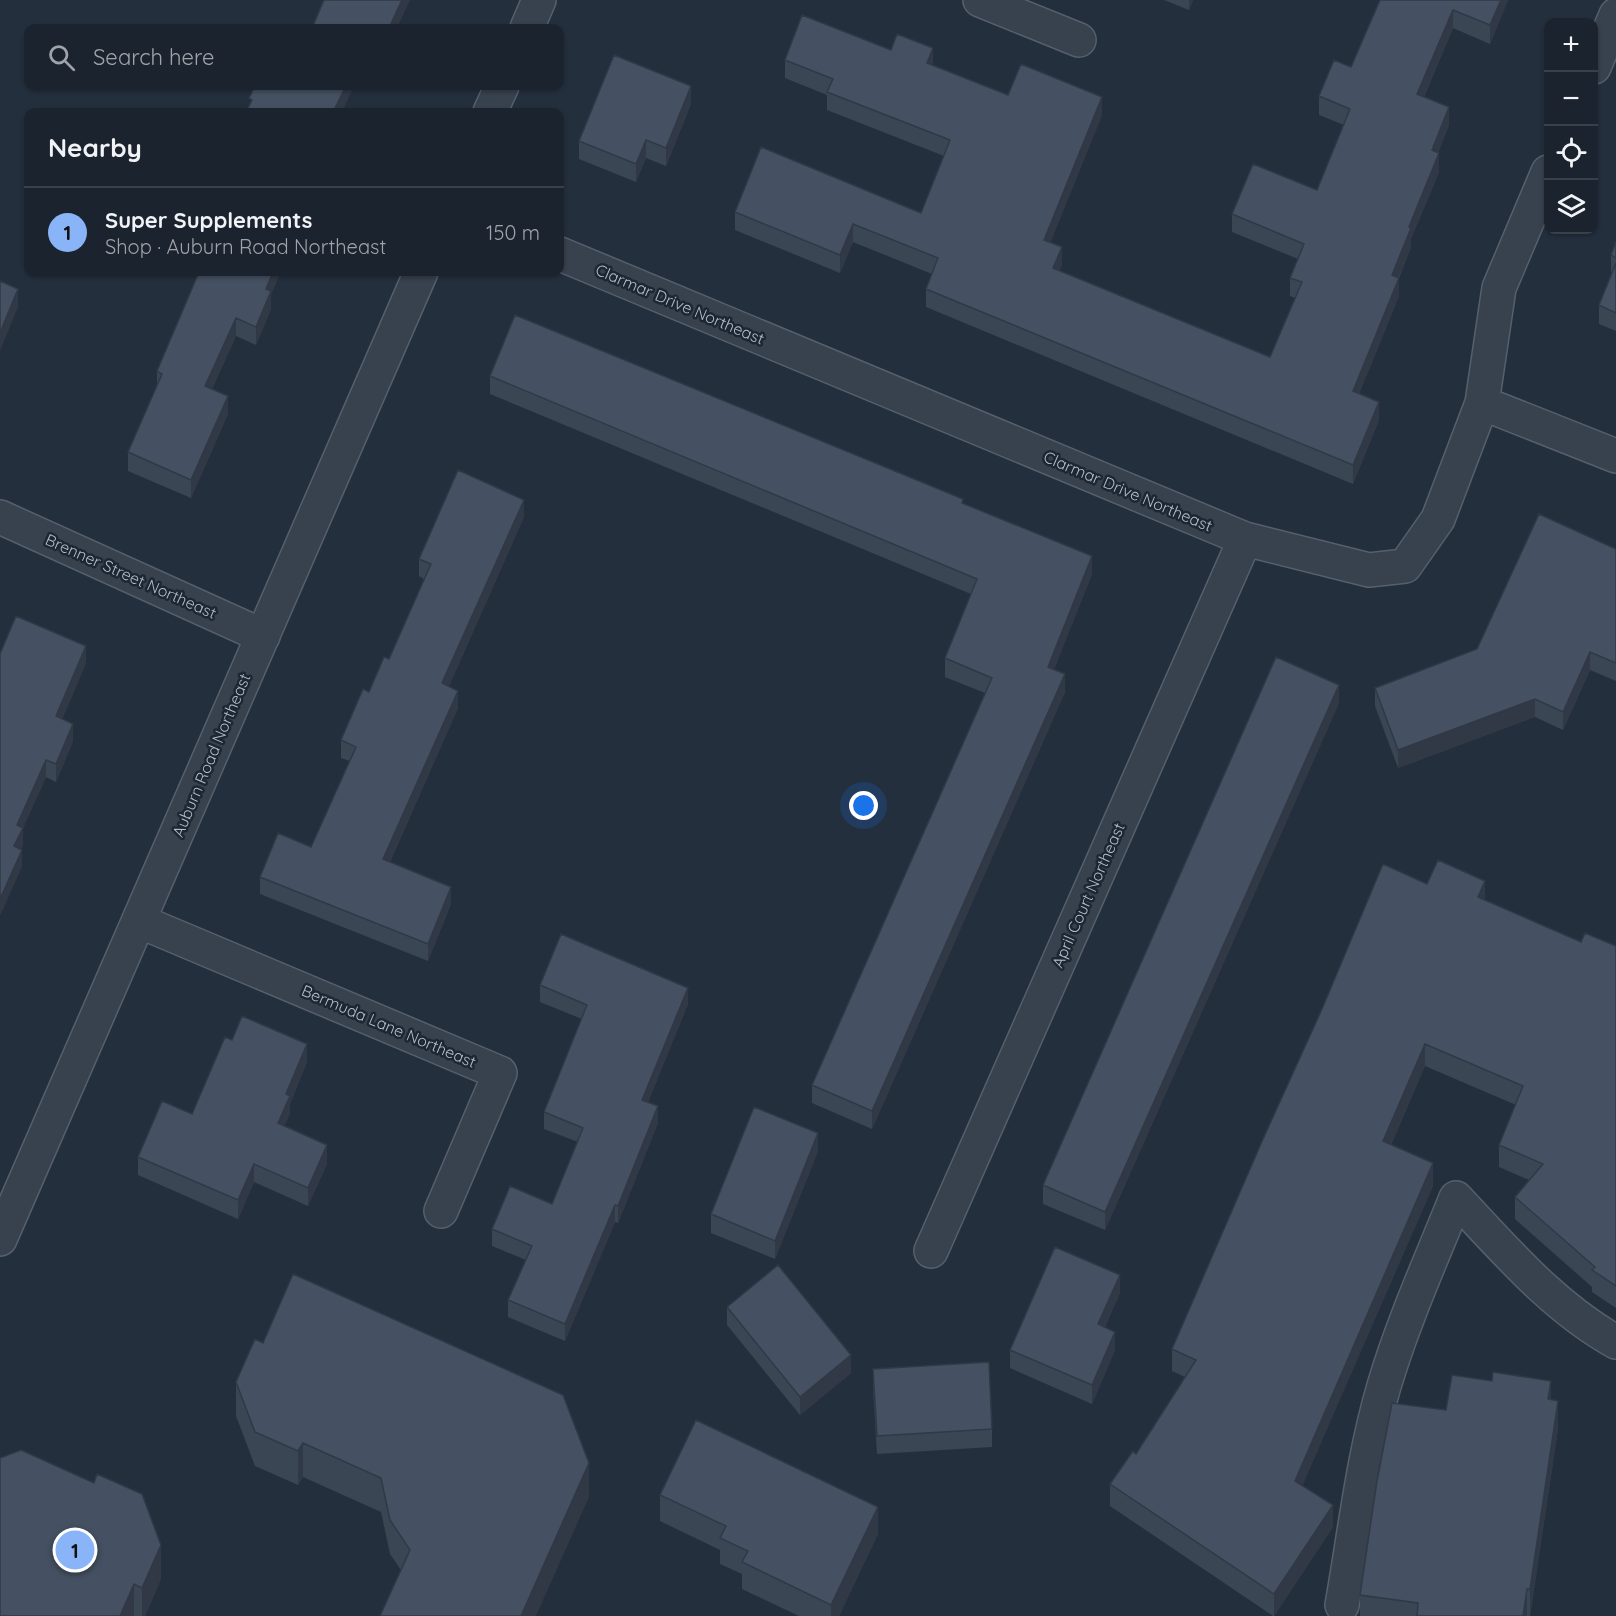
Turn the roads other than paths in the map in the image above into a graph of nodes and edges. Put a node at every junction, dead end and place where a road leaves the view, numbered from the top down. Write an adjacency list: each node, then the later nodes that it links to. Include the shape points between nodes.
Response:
1 (539, 0): 4 (street)
2 (980, 0): 5 (street)
3 (1616, 15): 6 (street)
4 (529, 24)
5 (1079, 40)
6 (1598, 56)
7 (500, 90): 8 (street)
8 (492, 108)
9 (1545, 180): 12 (street, Clarmar Drive Northeast, via 1499,288)
10 (564, 256): 15 (street, Clarmar Drive Northeast)
11 (419, 276): 16 (street, Auburn Road Northeast)
12 (1482, 403): 13 (street); 15 (street, Clarmar Drive Northeast, via 1438,519 1405,566 1369,570)
13 (1616, 456)
14 (0, 517): 16 (street, Brenner Street Northeast)
15 (1245, 539): 20 (street, April Court Northeast)
16 (263, 636): 17 (street, Auburn Road Northeast)
17 (139, 921): 18 (street, Bermuda Lane Northeast, via 500,1073); 19 (street, Auburn Road Northeast)
18 (441, 1211)
19 (0, 1239)
20 (931, 1251)
21 (1616, 1342): 22 (street, via 1546,1292 1456,1198 1384,1385 1370,1442)
22 (1342, 1605)

